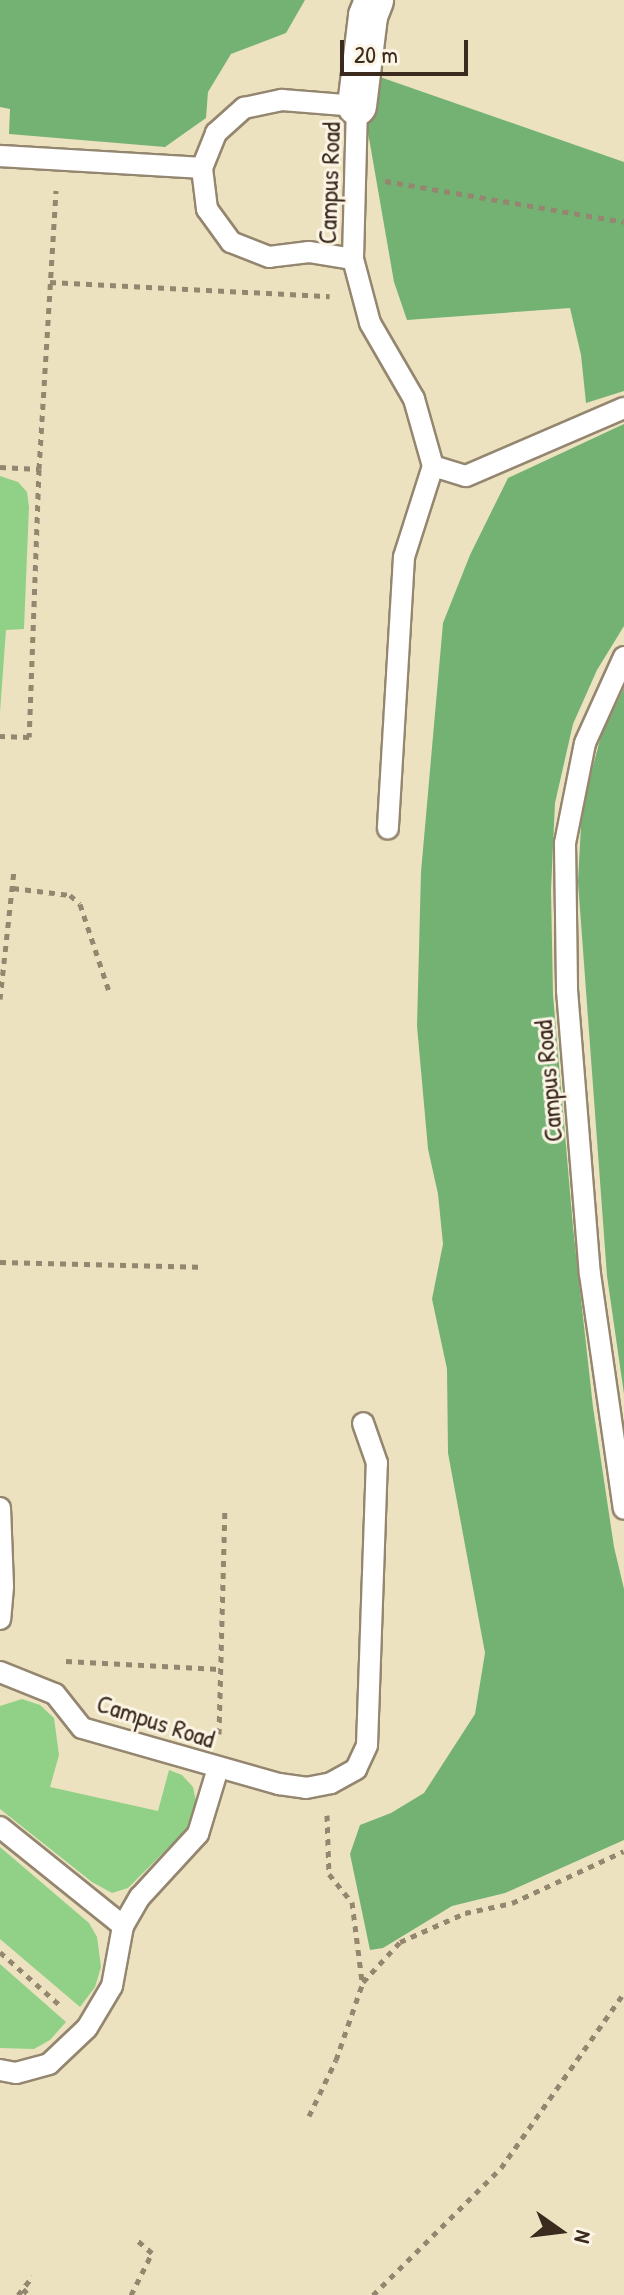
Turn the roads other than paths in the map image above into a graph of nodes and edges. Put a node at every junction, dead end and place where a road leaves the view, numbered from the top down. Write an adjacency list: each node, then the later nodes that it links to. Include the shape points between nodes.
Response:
1 (374, 0): 2 (street)
2 (357, 106): 4 (lane, Campus Road, via 282,100 244,108 216,133); 5 (lane, Campus Road)
3 (0, 156): 4 (lane)
4 (202, 168): 5 (lane, Campus Road, via 207,209 231,242 269,257 309,252)
5 (353, 259): 7 (lane, Campus Road, via 370,323 414,399)
6 (624, 408): 7 (lane, via 466,476)
7 (433, 466): 9 (lane, via 404,557)
8 (624, 657): 12 (lane, Campus Road, via 585,743 565,843 567,990 590,1274)
9 (388, 829)
10 (363, 1423): 15 (lane, Campus Road, via 377,1463 367,1745 356,1769 331,1783 306,1788)
11 (0, 1508): 13 (lane)
12 (624, 1509)
13 (0, 1619)
14 (0, 1672): 15 (lane, Campus Road, via 55,1694 82,1728)
15 (218, 1768): 17 (lane, Campus Road, via 198,1834 140,1897)
16 (0, 1827): 17 (lane)
17 (123, 1926): 18 (lane, Campus Road, via 112,1986 87,2028 49,2064 16,2073)
18 (0, 2070)

